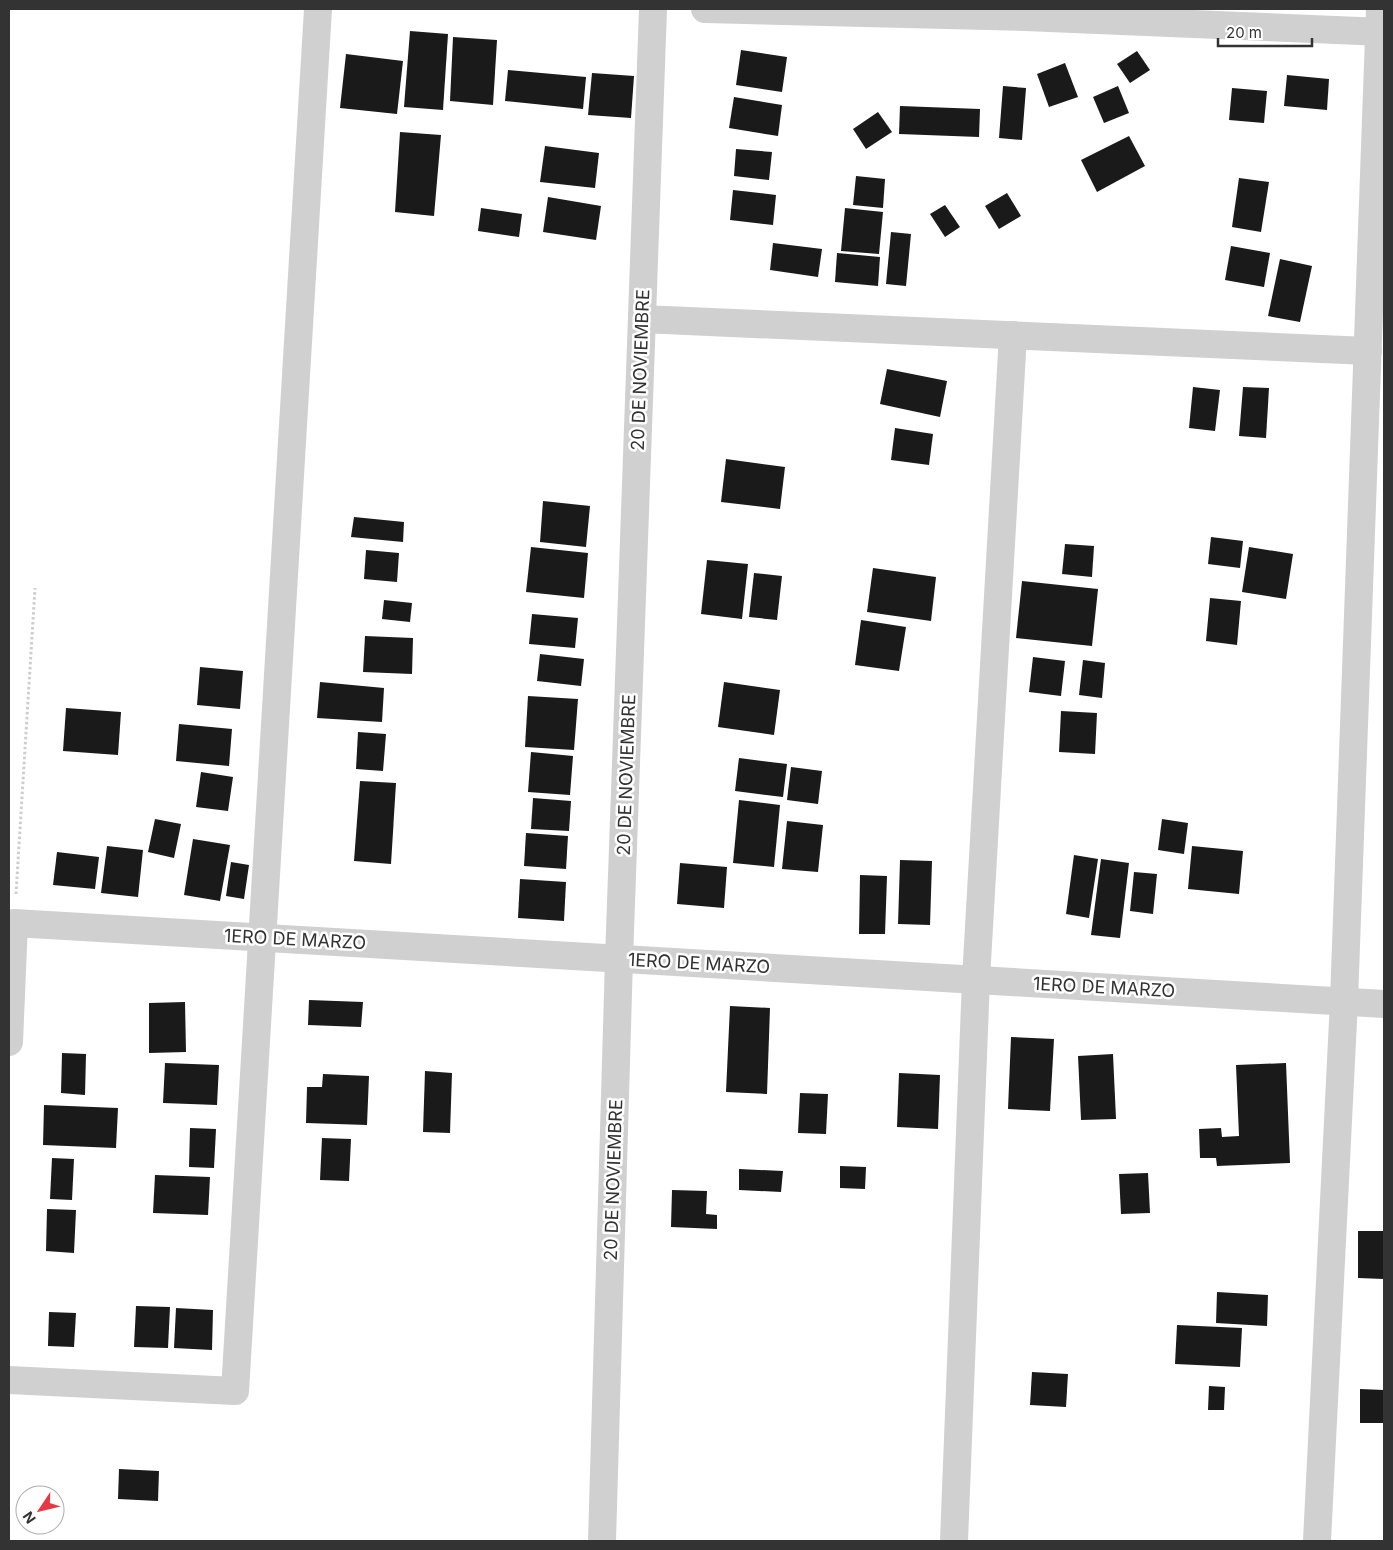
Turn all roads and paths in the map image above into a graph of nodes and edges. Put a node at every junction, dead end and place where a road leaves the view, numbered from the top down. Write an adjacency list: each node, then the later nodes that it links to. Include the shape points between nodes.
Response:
1 (318, 9): 11 (street)
2 (653, 9): 6 (street, 20 DE NOVIEMBRE)
3 (705, 9): 4 (street)
4 (1025, 13): 5 (street)
5 (1381, 24): 8 (street)
6 (642, 319): 7 (street); 12 (street, 20 DE NOVIEMBRE)
7 (1013, 335): 8 (street); 13 (street)
8 (1368, 350): 14 (street)
9 (35, 588): 10 (path)
10 (14, 922): 11 (street, 1ERO DE MARZO); 16 (street)
11 (263, 937): 12 (street, 1ERO DE MARZO); 17 (street, via 235,1391)
12 (619, 958): 13 (street, 1ERO DE MARZO); 18 (street, 20 DE NOVIEMBRE)
13 (976, 979): 14 (street, 1ERO DE MARZO); 19 (street)
14 (1344, 1001): 15 (street, 1ERO DE MARZO); 20 (street)
15 (1384, 1004)
16 (9, 1042)
17 (9, 1380)
18 (602, 1541)
19 (954, 1541)
20 (1317, 1541)

